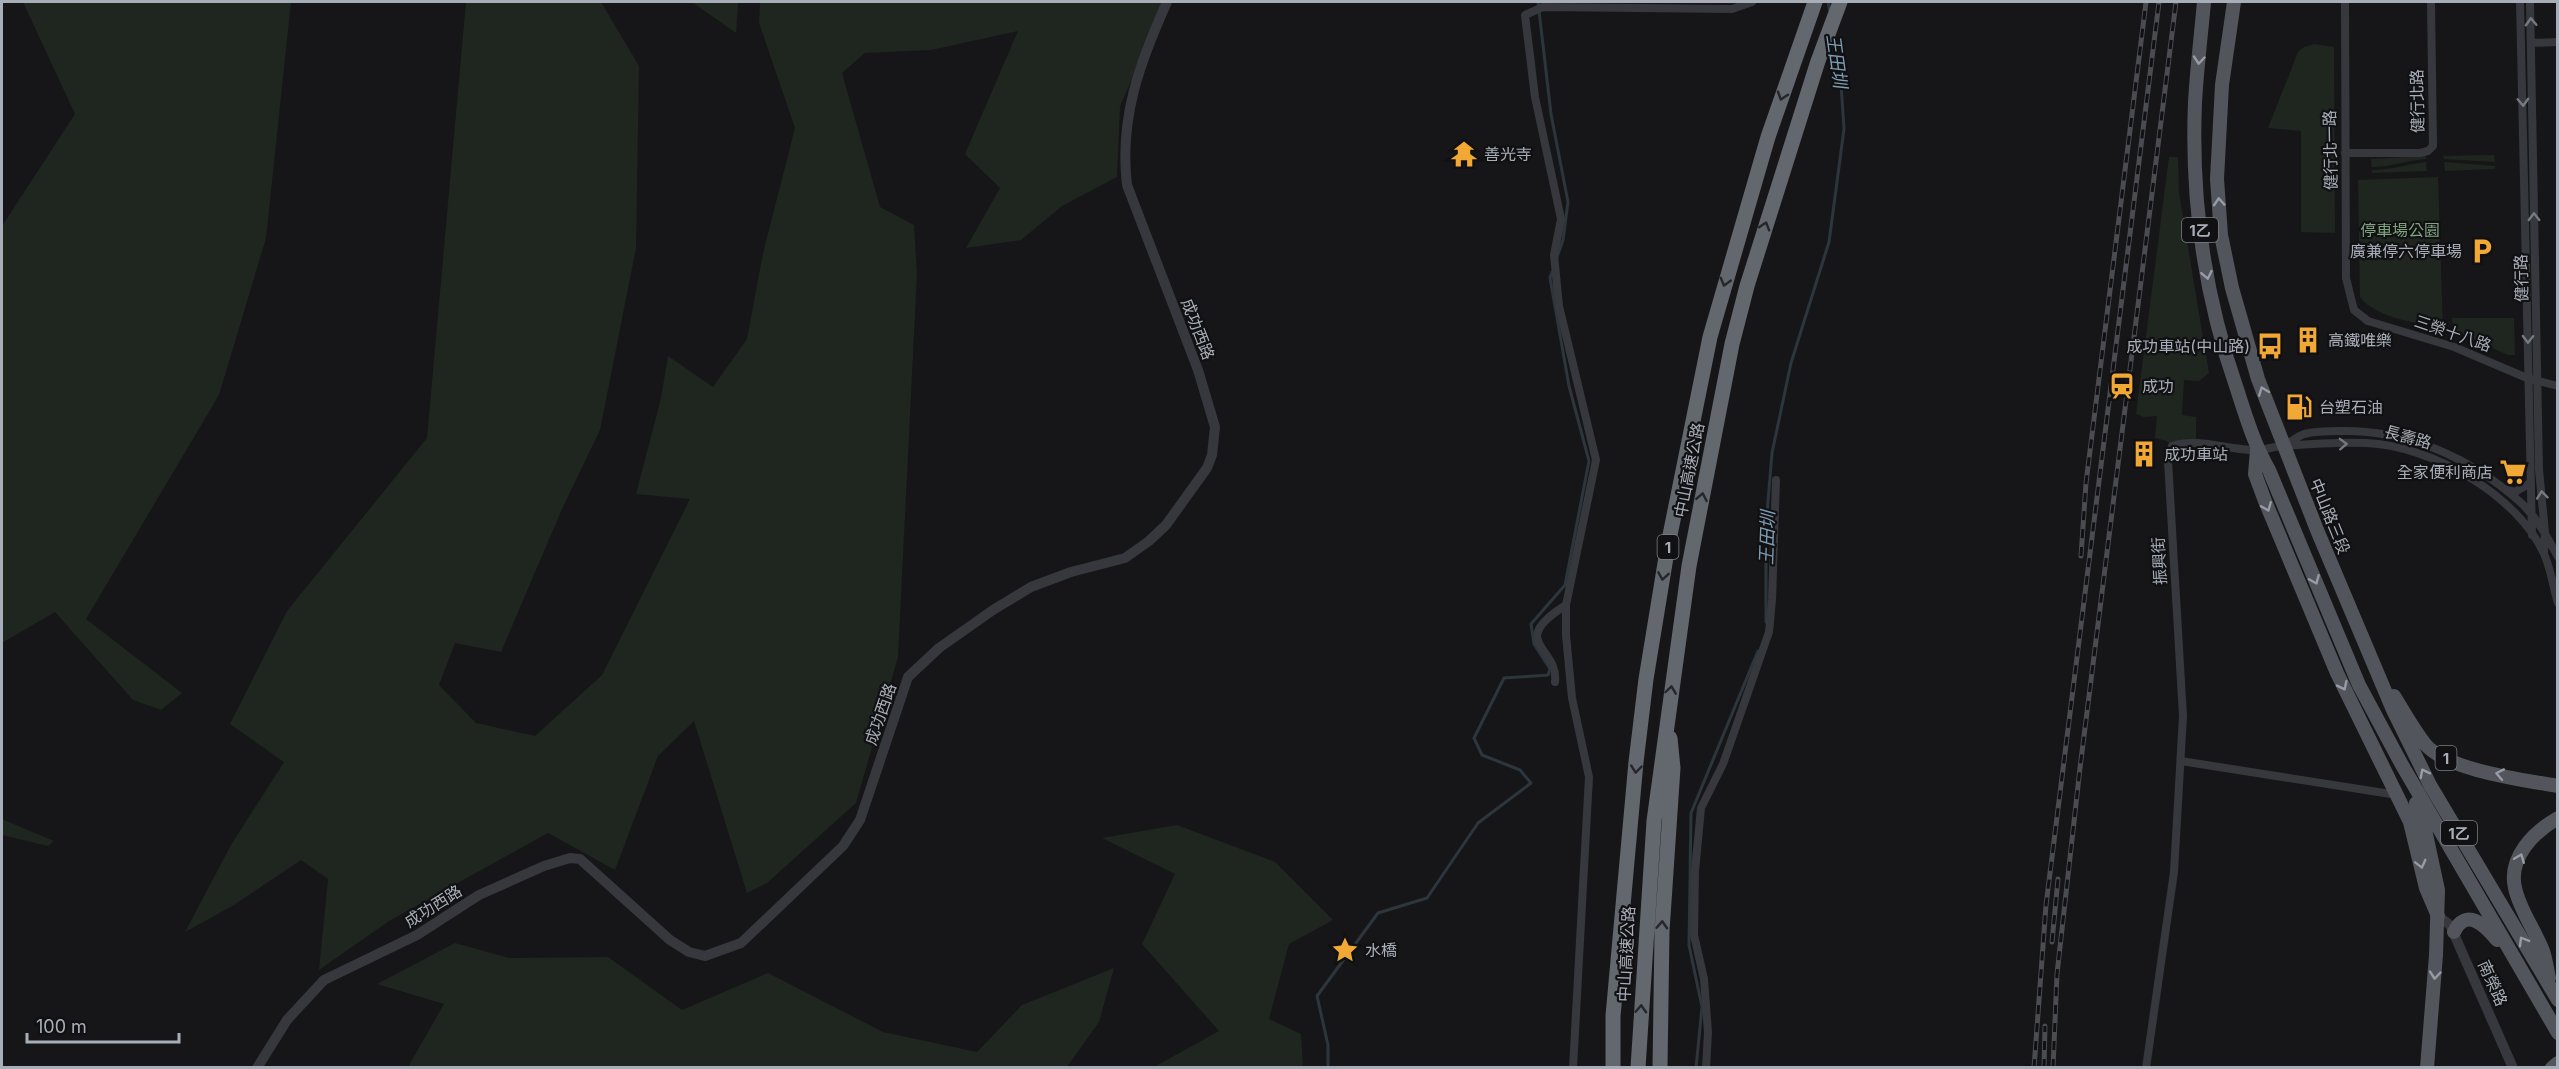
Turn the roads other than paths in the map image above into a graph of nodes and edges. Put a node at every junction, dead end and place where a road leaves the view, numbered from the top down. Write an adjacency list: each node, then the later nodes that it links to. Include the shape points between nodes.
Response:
1 (1167, 2): 45 (street, 成功西路, via 1147,45 1133,93 1123,155 1127,185 1198,370 1215,427 1207,468 1166,525 1125,558 1031,587 939,648 908,677 860,820 843,846 741,943 705,956 688,952 580,860 570,858 479,895 417,935 324,980 287,1020)
2 (1752, 2): 11 (street, via 1732,9)
3 (1815, 2): 42 (highway, 中山高速公路 / 1, one-way to 42, via 1742,222 1710,337 1668,544 1646,679)
4 (1840, 2): 32 (highway, 中山高速公路 / 1, one-way to 4, via 1689,566 1732,344 1766,219)
5 (2204, 2): 19 (main road, 1乙, one-way to 19, via 2195,103 2199,220 2224,353)
6 (2234, 2): 18 (main road, 中山路三段 / 1乙, one-way to 6, via 2258,379 2221,235 2218,127)
7 (2345, 2): 14 (street, 健行北一路)
8 (2431, 2): 14 (street, 健行北路, via 2433,146 2420,153)
9 (2520, 2): 16 (street, 健行路, one-way to 16)
10 (2530, 2): 13 (street, 健行路, one-way to 10)
11 (1541, 6): 29 (street, via 1525,15 1535,97 1561,219 1554,255 1559,306 1596,460)
12 (2558, 42): 13 (street)
13 (2531, 43): 16 (street, 健行路, one-way to 13)
14 (2345, 153): 15 (street, 健行北一路)
15 (2349, 297): 16 (street, 三榮十八路, via 2354,310 2368,321 2454,347)
16 (2532, 379): 17 (street, 三榮十八路); 21 (street, 健行路); 24 (street, 健行路, one-way to 16)
17 (2558, 386)
18 (2284, 446): 19 (street, 長壽路); 22 (street, 長壽路, via 2303,434 2328,431 2397,436 2462,460); 25 (street, 長壽路, one-way to 25, via 2367,443 2433,459 2468,476 2505,504); 30 (main road, 中山路三段 / 1乙)
19 (2257, 450): 33 (street, 振興街, via 2185,442 2172,446 2169,452 2183,716); 34 (main road, 1乙, one-way to 34, via 2269,470 2359,685); 36 (main road, one-way to 36, via 2255,474 2283,545 2337,673)
20 (1776, 480): 51 (street, via 1769,632 1723,764 1701,808 1694,934 1706,1000)
21 (2530, 483): 22 (street, via 2515,492); 23 (street, 健行路)
22 (2502, 488): 23 (street, 長壽路)
23 (2532, 514): 24 (street, 長壽路); 25 (street, 健行路)
24 (2545, 531): 26 (street, 健行路); 27 (street, 長壽路)
25 (2532, 535): 26 (street, 長壽路)
26 (2544, 554): 28 (street, 長壽路)
27 (2558, 557)
28 (2558, 603)
29 (1566, 605): 31 (street, via 1543,622 1537,637 1555,668); 46 (street, via 1572,698 1589,777)
30 (2376, 669): 35 (main road, 1, one-way to 30, via 2473,769 2426,746); 41 (main road, 中山路三段 / 1乙, one-way to 30, via 2430,785)
31 (1555, 682)
32 (1666, 721): 49 (highway, 中山高速公路 / 1, one-way to 32, via 1652,844); 50 (highway, one-way to 32, via 1662,931 1673,768)
33 (2181, 761): 36 (street); 52 (street, 振興街, via 2174,872)
34 (2402, 765): 38 (main road, via 2424,825 2438,890); 40 (main road, 1乙)
35 (2558, 786)
36 (2398, 795): 38 (main road, one-way to 38)
37 (2558, 818): 41 (main road, one-way to 37, via 2544,952 2514,887 2520,854 2540,829)
38 (2438, 916): 39 (street, 南榮路); 53 (main road, one-way to 53)
39 (2454, 932): 40 (main road, via 2464,920 2482,924); 54 (street, 南榮路)
40 (2514, 958): 43 (main road, 1乙)
41 (2555, 996)
42 (1613, 1016): 47 (highway); 48 (highway, 中山高速公路 / 1)
43 (2558, 1033)
44 (2558, 1063): 55 (main road)
45 (257, 1068)
46 (1573, 1068)
47 (1606, 1068)
48 (1613, 1068)
49 (1638, 1068)
50 (1660, 1068)
51 (1706, 1068)
52 (2146, 1068)
53 (2427, 1068)
54 (2513, 1068)
55 (2552, 1068)

